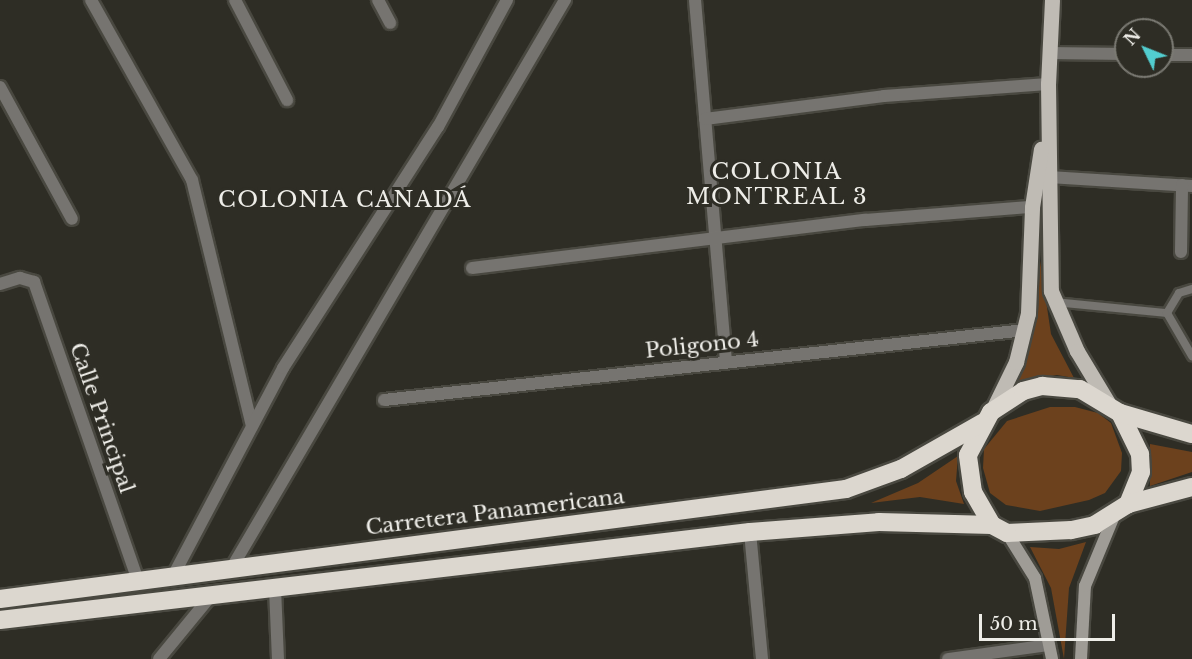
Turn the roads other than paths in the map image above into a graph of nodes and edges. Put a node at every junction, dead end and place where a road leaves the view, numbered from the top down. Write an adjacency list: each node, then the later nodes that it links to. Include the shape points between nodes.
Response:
1 (91, 0): 35 (street, via 192,180)
2 (235, 0): 15 (street)
3 (378, 0): 8 (street)
4 (507, 0): 35 (street, via 438,127 283,368)
5 (565, 0): 41 (street)
6 (695, 0): 17 (street)
7 (1052, 0): 9 (main road)
8 (390, 23)
9 (1049, 53): 10 (street); 13 (main road)
10 (1114, 54)
11 (1174, 55): 12 (street)
12 (1192, 56)
13 (1048, 84): 16 (main road); 17 (street, via 884,96)
14 (0, 87): 21 (street)
15 (287, 100)
16 (1048, 104): 18 (main road); 20 (main road)
17 (705, 118): 22 (street)
18 (1049, 177): 19 (street); 27 (main road)
19 (1187, 185): 23 (street)
20 (1032, 207): 22 (street, via 865,220); 29 (main road)
21 (72, 219)
22 (715, 241): 24 (street); 31 (street)
23 (1181, 252)
24 (472, 268)
25 (0, 284): 43 (street, Calle Principal, via 20,278 33,282)
26 (1192, 290): 28 (lane, via 1179,293)
27 (1054, 302): 28 (lane); 33 (main road)
28 (1167, 313): 30 (lane)
29 (1025, 330): 31 (street, Poligono 4); 34 (main road, via 1016,362)
30 (1192, 356)
31 (726, 362): 32 (street, Poligono 4)
32 (384, 400)
33 (1115, 409): 34 (highway, via 1080,389 1042,386 1023,391); 36 (highway); 38 (highway, via 1140,454 1141,472)
34 (987, 418): 39 (highway, via 968,455 968,473); 41 (highway, Carretera Panamericana, via 901,469 846,489)
35 (252, 426): 42 (street)
36 (1192, 433)
37 (1192, 486): 38 (highway)
38 (1121, 510): 39 (highway, via 1071,530); 54 (main road, via 1085,586)
39 (1000, 529): 40 (highway, via 879,522); 48 (main road, via 1035,578)
40 (750, 532): 44 (highway); 51 (street)
41 (231, 569): 42 (highway, Carretera Panamericana)
42 (173, 576): 43 (highway, Carretera Panamericana)
43 (138, 580): 46 (highway, Carretera Panamericana)
44 (275, 588): 45 (highway); 50 (street)
45 (210, 597): 47 (highway); 49 (street)
46 (0, 599)
47 (0, 620)
48 (1049, 645): 52 (street); 53 (main road)
49 (159, 659)
50 (278, 659)
51 (762, 659)
52 (948, 659)
53 (1052, 659)
54 (1080, 659)

